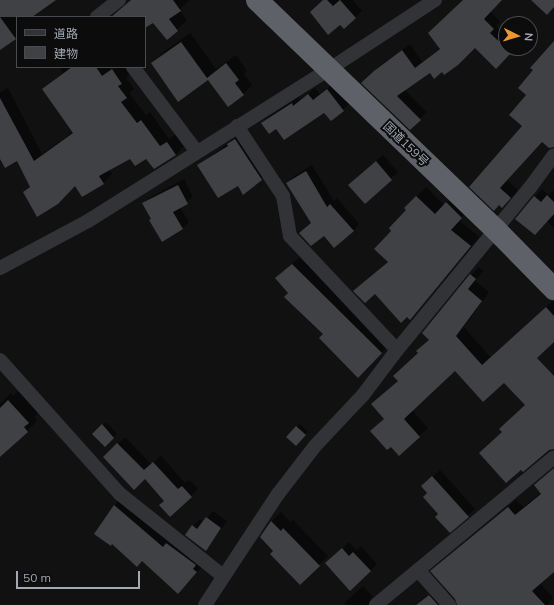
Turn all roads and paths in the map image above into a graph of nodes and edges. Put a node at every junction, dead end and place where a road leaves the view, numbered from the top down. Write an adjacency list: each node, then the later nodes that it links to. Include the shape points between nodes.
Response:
1 (119, 0): 4 (street)
2 (256, 0): 6 (highway, 国道159号)
3 (435, 0): 6 (street)
4 (98, 16)
5 (133, 68): 8 (street)
6 (328, 70): 7 (street); 10 (highway, 国道159号)
7 (237, 126): 8 (street); 13 (street, via 284,196 290,236)
8 (197, 152): 11 (street, via 88,221)
9 (554, 155): 10 (street)
10 (496, 230): 12 (highway, 国道159号); 13 (street)
11 (0, 268)
12 (554, 289)
13 (397, 350): 17 (street, via 363,395 315,446 282,488)
14 (0, 360): 17 (street, via 120,494)
15 (554, 457): 16 (street)
16 (418, 570): 19 (street); 20 (street)
17 (223, 576): 18 (street)
18 (205, 605)
19 (376, 605)
20 (449, 605)

